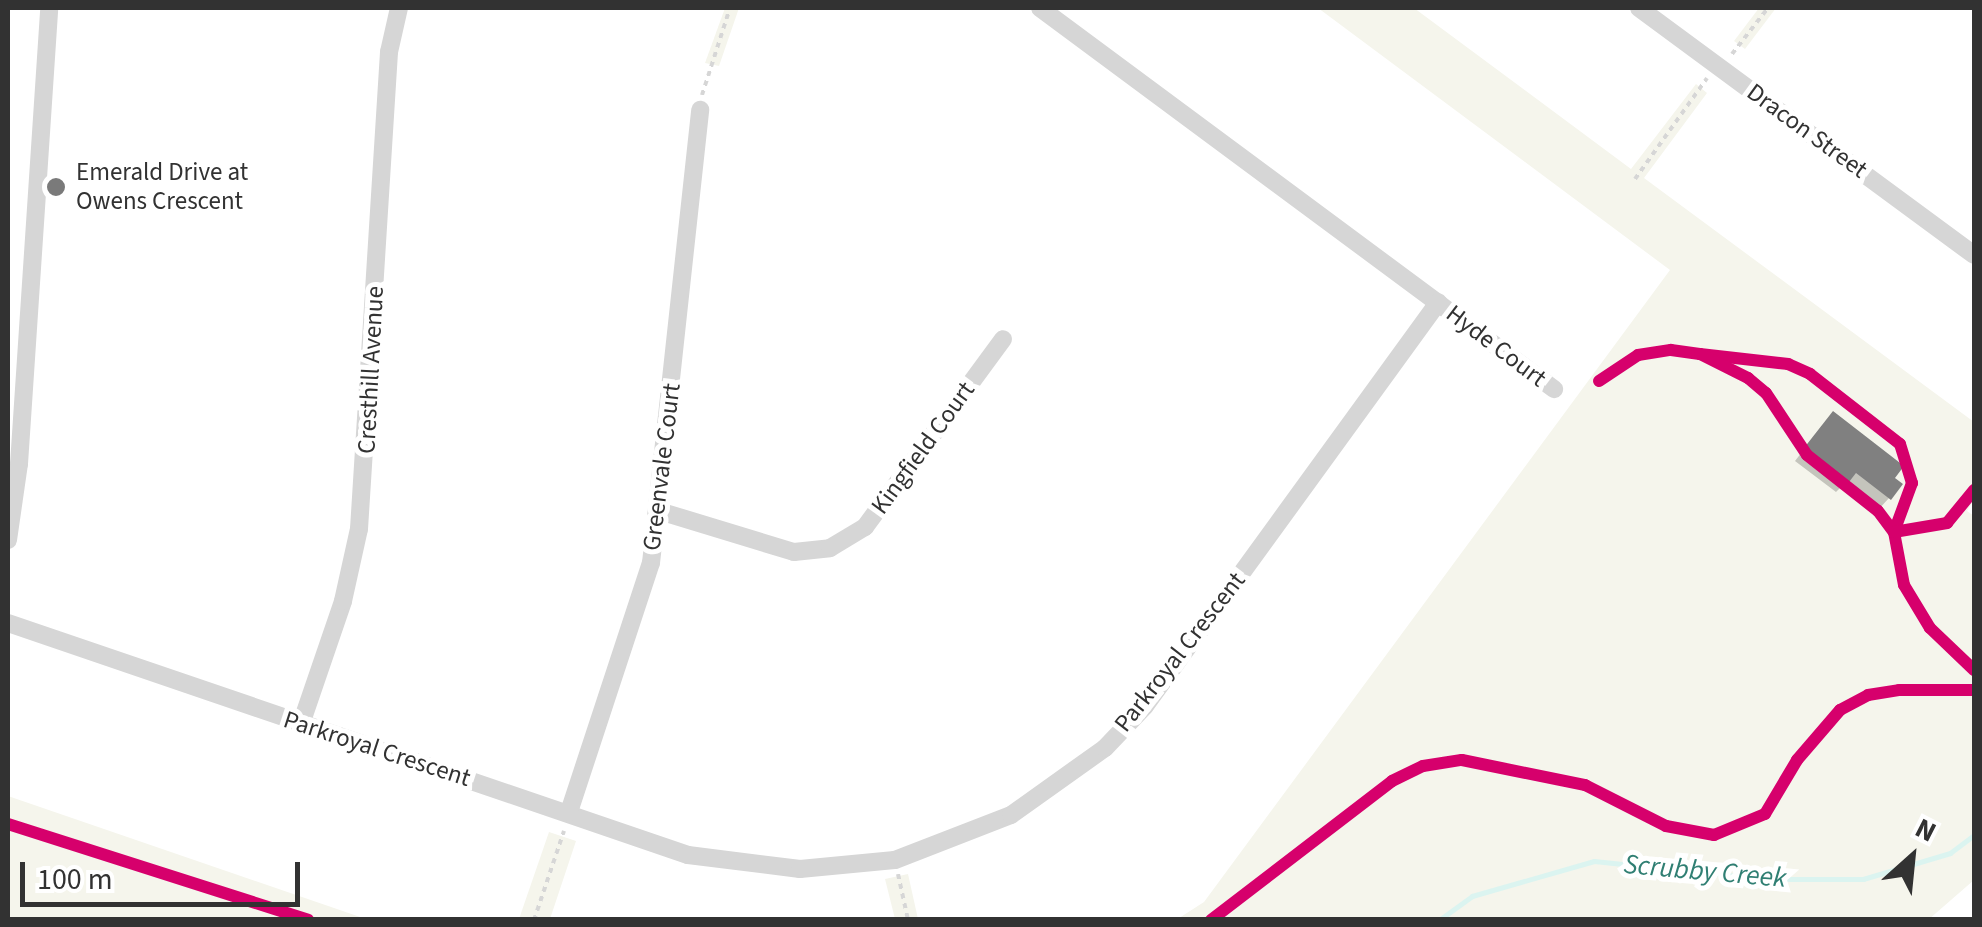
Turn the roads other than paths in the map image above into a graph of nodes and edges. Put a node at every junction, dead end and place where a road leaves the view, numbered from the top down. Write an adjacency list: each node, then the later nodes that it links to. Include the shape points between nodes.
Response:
1 (49, 8): 10 (street)
2 (398, 8): 14 (street, Cresthill Avenue, via 389,52 359,529 343,601)
3 (1040, 8): 7 (street)
4 (1639, 8): 6 (street, Dracon Street)
5 (700, 110): 11 (street, Greenvale Court)
6 (1974, 256)
7 (1438, 302): 9 (street, Hyde Court); 15 (street, Parkroyal Crescent, via 1145,706 1105,748 1011,815 895,860 853,868 748,867 688,855)
8 (1003, 339): 11 (street, Kingfield Court, via 866,527 830,548 794,552)
9 (1554, 389)
10 (13, 463): 12 (street)
11 (659, 511): 15 (street, Greenvale Court, via 640,605)
12 (8, 540)
13 (8, 623): 14 (street, Parkroyal Crescent)
14 (301, 724): 15 (street, Parkroyal Crescent)
15 (569, 812)

